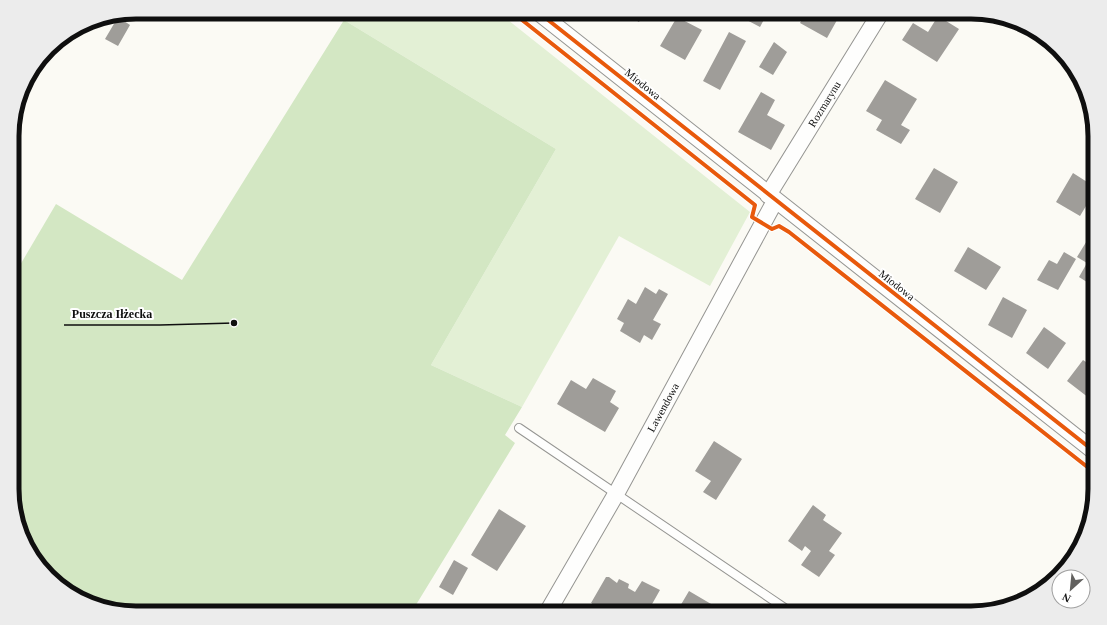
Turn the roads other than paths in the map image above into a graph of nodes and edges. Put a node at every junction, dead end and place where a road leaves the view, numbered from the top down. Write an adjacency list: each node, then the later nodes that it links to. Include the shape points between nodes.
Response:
1 (547, 19): 3 (street, Miodowa)
2 (877, 19): 3 (street, Rozmarynu)
3 (771, 198): 5 (street, Miodowa); 6 (street, Lawendowa)
4 (519, 428): 6 (lane)
5 (1088, 447)
6 (616, 494): 7 (street, Lawendowa); 8 (lane)
7 (551, 606)
8 (782, 606)

